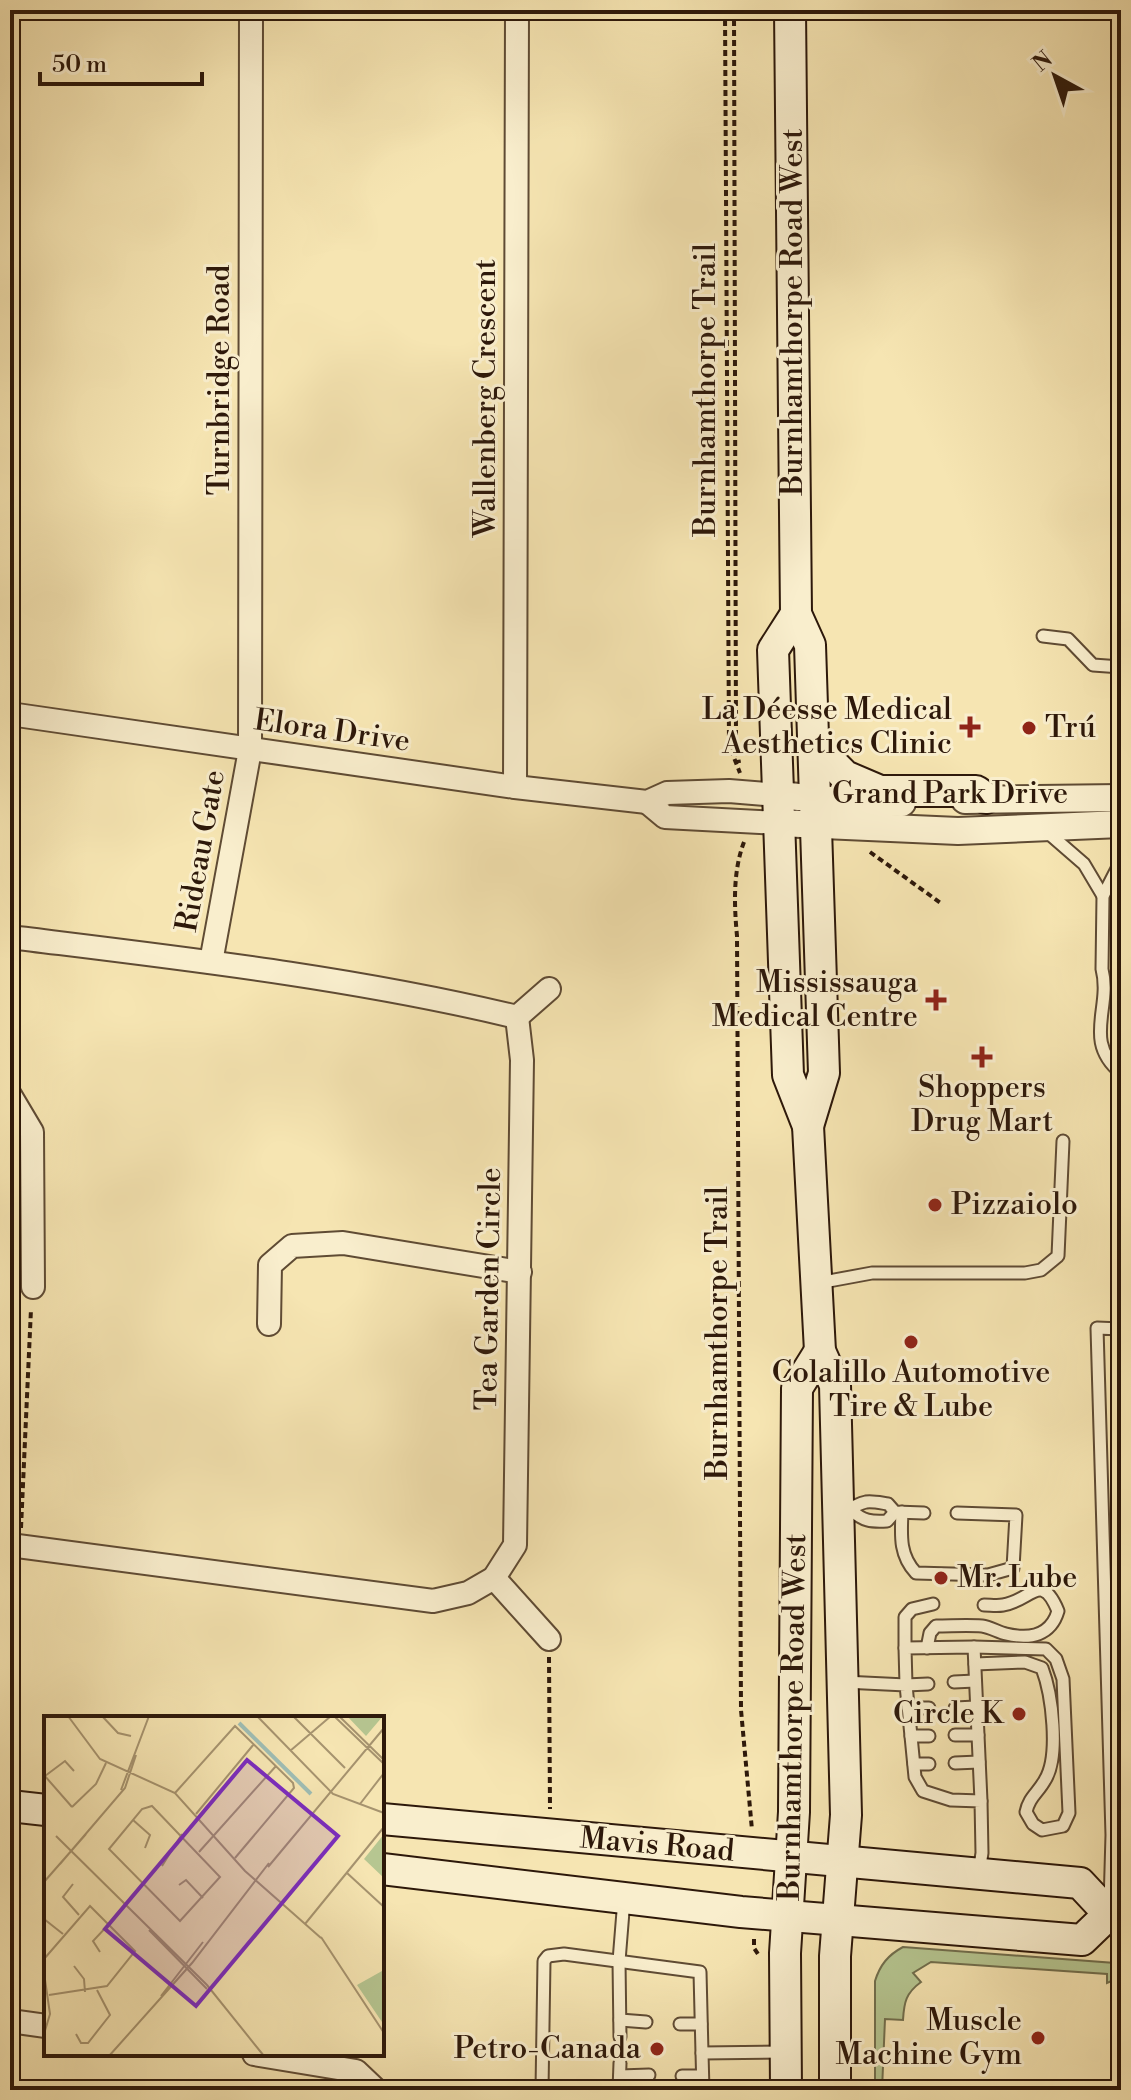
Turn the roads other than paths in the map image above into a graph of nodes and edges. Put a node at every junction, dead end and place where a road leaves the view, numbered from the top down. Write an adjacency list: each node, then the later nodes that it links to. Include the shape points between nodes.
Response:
1 (251, 10): 9 (street, Turnbridge Road)
2 (517, 10): 10 (street, Wallenberg Crescent)
3 (790, 10): 4 (main road, Burnhamthorpe Road West)
4 (796, 614): 8 (main road, Burnhamthorpe Road West, via 810,645); 14 (main road, Burnhamthorpe Road West, via 773,650)
5 (1043, 636): 6 (lane, via 1068,639 1093,665)
6 (1121, 667)
7 (10, 714): 9 (street, Elora Drive)
8 (813, 744): 12 (main road, via 845,776 880,791 976,791); 15 (main road, Burnhamthorpe Road West)
9 (250, 750): 10 (street, Elora Drive); 21 (street, Rideau Gate)
10 (515, 787): 14 (street, Elora Drive, via 647,802 665,817)
11 (1121, 788): 13 (lane)
12 (986, 798): 13 (street, Grand Park Drive); 15 (street, Grand Park Drive)
13 (1121, 798)
14 (778, 809): 15 (street, Grand Park Drive); 26 (main road, Burnhamthorpe Road West, via 788,1075)
15 (815, 812): 17 (street, Grand Park Drive, via 958,831); 26 (main road, Burnhamthorpe Road West, via 824,1073)
16 (1121, 824): 17 (street, Grand Park Drive)
17 (1044, 829): 19 (lane, via 1084,864)
18 (1121, 861): 19 (lane)
19 (1103, 896): 24 (lane, via 1105,980 1099,1036 1103,1052)
20 (10, 937): 21 (street)
21 (211, 962): 23 (street)
22 (549, 989): 23 (street)
23 (517, 1017): 28 (street, Tea Garden Circle, via 522,1060)
24 (1121, 1073)
25 (10, 1095): 30 (street, via 32,1132)
26 (808, 1126): 29 (main road, Burnhamthorpe Road West)
27 (1063, 1141): 29 (lane, via 1058,1256 1041,1270 872,1273)
28 (520, 1272): 31 (street, via 343,1243 292,1246 270,1265); 39 (street, Tea Garden Circle, via 515,1545)
29 (817, 1284): 33 (main road, Burnhamthorpe Road West)
30 (33, 1287)
31 (269, 1324)
32 (1121, 1329): 68 (lane, via 1097,1328)
33 (820, 1351): 34 (main road, Burnhamthorpe Road West, via 835,1385); 69 (main road, Burnhamthorpe Road West, via 797,1388)
34 (845, 1510): 35 (lane, via 874,1502); 35 (lane, via 874,1522 887,1521); 48 (main road, Burnhamthorpe Road West)
35 (898, 1512): 36 (lane); 37 (lane, via 904,1556 916,1573 988,1575 1013,1568 1016,1515)
36 (924, 1513)
37 (957, 1513)
38 (15, 1546): 39 (street, via 433,1601 468,1593)
39 (494, 1578): 42 (street)
40 (933, 1604): 44 (lane, via 912,1609 905,1617)
41 (984, 1605): 45 (lane, via 1002,1606 1045,1590 1058,1611 1049,1631 1022,1636 984,1626 936,1626)
42 (549, 1639)
43 (974, 1647): 45 (lane); 46 (lane); 46 (lane, via 1046,1649 1056,1659 1063,1679 1069,1813 1063,1826 1042,1830 1026,1812 1047,1779 1053,1743 1042,1668 1025,1662)
44 (905, 1648): 45 (lane); 51 (lane)
45 (927, 1648)
46 (975, 1664): 47 (lane)
47 (975, 1681): 49 (lane); 52 (lane)
48 (843, 1682): 51 (lane); 70 (main road, Burnhamthorpe Road West)
49 (954, 1682)
50 (928, 1684): 51 (lane)
51 (906, 1685): 53 (lane)
52 (976, 1707): 55 (lane); 57 (lane)
53 (908, 1708): 54 (lane); 58 (lane)
54 (929, 1708)
55 (955, 1708)
56 (955, 1735): 57 (lane)
57 (978, 1735): 60 (lane)
58 (911, 1736): 59 (lane); 62 (lane)
59 (929, 1736)
60 (979, 1762): 61 (lane); 64 (lane)
61 (955, 1763)
62 (914, 1764): 63 (lane); 64 (lane, via 923,1791 951,1800)
63 (929, 1764)
64 (981, 1801): 72 (lane)
65 (10, 1806): 66 (main road)
66 (44, 1810)
67 (384, 1819): 69 (main road, Mavis Road)
68 (1116, 1835): 74 (lane)
69 (791, 1856): 70 (main road, Mavis Road); 75 (main road, Burnhamthorpe Road West)
70 (842, 1860): 72 (main road, Mavis Road); 76 (main road, Burnhamthorpe Road West)
71 (384, 1869): 73 (main road, Mavis Road)
72 (979, 1872): 74 (main road, Mavis Road, via 1080,1883)
73 (624, 1899): 75 (main road, Mavis Road); 77 (lane)
74 (1115, 1914): 76 (main road, Mavis Road, via 1082,1940)
75 (788, 1916): 76 (main road, Mavis Road); 85 (main road, Burnhamthorpe Road West)
76 (838, 1920): 98 (main road, Burnhamthorpe Road West)
77 (619, 1961): 78 (lane); 82 (lane, via 700,1972); 94 (lane, via 564,1954 544,1961)
78 (620, 2020): 80 (lane); 84 (lane)
79 (10, 2021): 83 (street)
80 (646, 2022)
81 (680, 2024): 82 (lane)
82 (701, 2024): 86 (lane)
83 (44, 2026)
84 (620, 2037)
85 (786, 2052): 86 (lane); 97 (main road, Burnhamthorpe Road West)
86 (702, 2053): 92 (lane)
87 (266, 2056): 93 (street, via 356,2071)
88 (620, 2063): 90 (lane)
89 (649, 2075): 90 (lane)
90 (620, 2076): 95 (lane)
91 (682, 2076): 92 (lane)
92 (702, 2076): 96 (lane)
93 (376, 2090)
94 (542, 2090)
95 (619, 2090)
96 (703, 2090)
97 (786, 2090)
98 (835, 2090)

